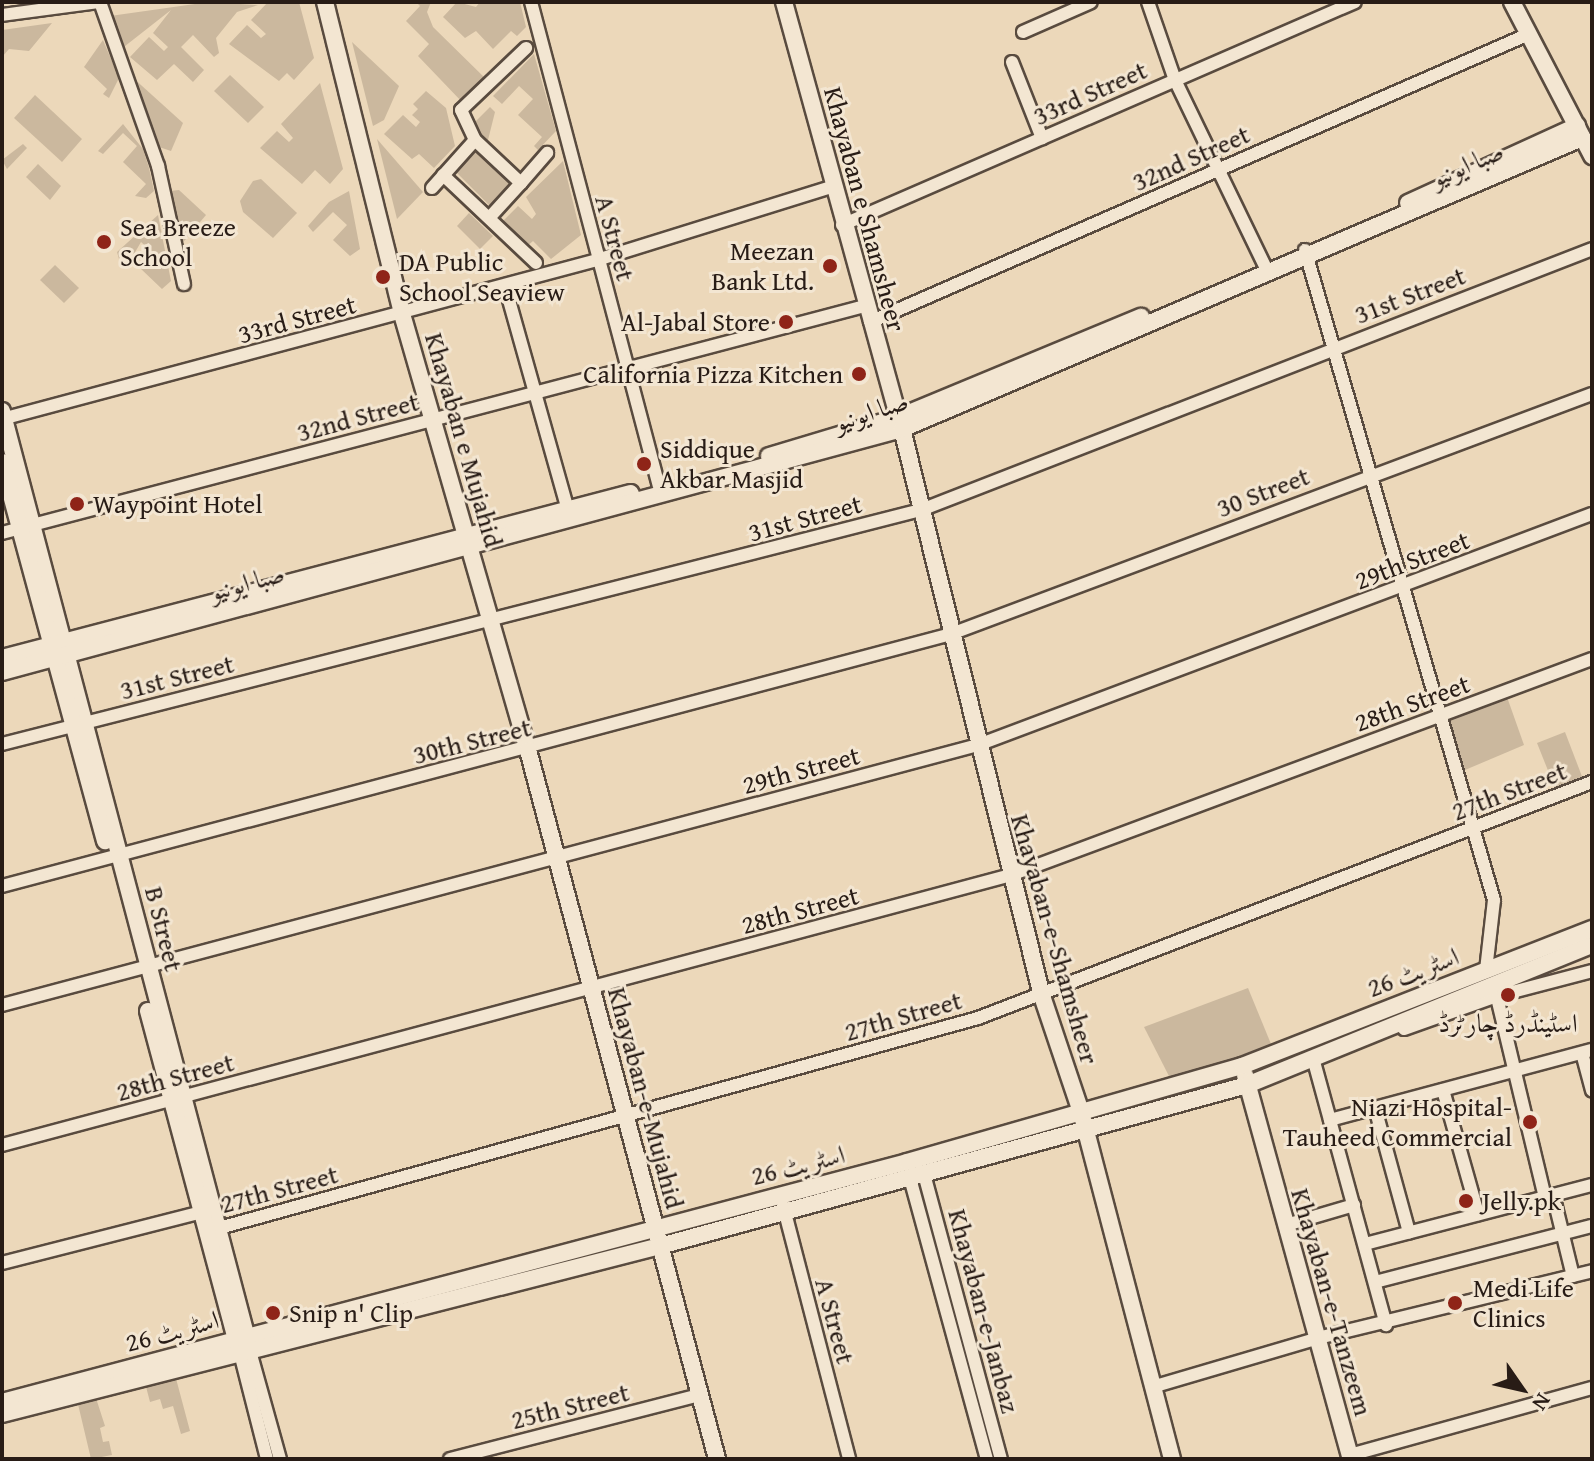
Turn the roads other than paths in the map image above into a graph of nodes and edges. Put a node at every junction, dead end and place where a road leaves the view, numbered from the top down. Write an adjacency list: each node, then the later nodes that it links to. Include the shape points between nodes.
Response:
1 (99, 2): 9 (street); 32 (street, via 158,166)
2 (325, 2): 34 (main road, Khayaban e Mujahid)
3 (531, 2): 29 (street, A Street)
4 (784, 2): 23 (main road, Khayaban e Shamsheer)
5 (1091, 2): 10 (street)
6 (1148, 2): 14 (street)
7 (1355, 2): 14 (street, 33rd Street)
8 (1512, 2): 11 (main road)
9 (2, 15)
10 (1023, 32)
11 (1529, 34): 15 (main road); 20 (street, 32nd Street)
12 (526, 48): 17 (street, via 461,110)
13 (1012, 62): 16 (street)
14 (1175, 80): 16 (street, 33rd Street); 20 (street)
15 (1580, 132): 19 (main road); 28 (main road, صبا ایونیو)
16 (1042, 138): 26 (street, 33rd Street)
17 (475, 140): 21 (street); 22 (street)
18 (547, 153): 22 (street)
19 (1592, 156)
20 (1218, 170): 31 (street); 35 (street, 32nd Street)
21 (443, 175): 24 (street); 25 (street)
22 (521, 183): 25 (street)
23 (832, 187): 26 (main road, Khayaban e Shamsheer); 29 (street, 33rd Street)
24 (432, 188)
25 (489, 218): 30 (street)
26 (842, 225): 35 (main road, Khayaban e Shamsheer)
27 (1592, 249): 36 (street, 31st Street)
28 (1307, 254): 31 (main road, صبا ایونیو); 36 (street); 42 (main road, صبا ایونیو)
29 (597, 260): 33 (street, 33rd Street); 37 (street, A Street)
30 (536, 263)
31 (1265, 266): 42 (main road, صبا ایونیو)
32 (184, 284)
33 (505, 286): 34 (street, 33rd Street); 38 (street)
34 (402, 314): 40 (street, 33rd Street); 41 (main road, Khayaban e Mujahid)
35 (867, 314): 37 (street, 32nd Street); 42 (main road, Khayaban e Shamsheer)
36 (1335, 348): 44 (street); 47 (street, 31st Street)
37 (628, 367): 38 (street, 32nd Street); 45 (street, A Street)
38 (535, 392): 41 (street, 32nd Street); 46 (street)
39 (1592, 394): 44 (street, 30 Street)
40 (3, 416): 49 (main road, B Street)
41 (435, 419): 49 (street, 32nd Street); 51 (main road, Khayaban e Mujahid)
42 (900, 423): 45 (main road, صبا ایونیو); 47 (main road, Khayaban-e-Shamsheer); 51 (main road, صبا ایونیو)
43 (2, 462): 49 (main road, B Street)
44 (1372, 475): 52 (street); 54 (street, 30 Street)
45 (659, 485): 46 (main road, صبا ایونیو)
46 (568, 510): 51 (main road, صبا ایونیو)
47 (921, 510): 53 (street, 31st Street); 54 (main road, Khayaban-e-Shamsheer)
48 (1592, 514): 52 (street, 29th Street)
49 (25, 527): 50 (street, 32nd Street); 55 (main road, B Street)
50 (2, 533)
51 (470, 542): 53 (main road, Khayaban e Mujahid); 55 (main road, صبا ایونیو)
52 (1406, 586): 59 (street); 62 (street, 29th Street)
53 (491, 622): 60 (street, 31st Street); 63 (main road, Khayaban e Mujahid)
54 (951, 634): 62 (main road, Khayaban-e-Shamsheer); 63 (street, 30th Street)
55 (58, 650): 56 (main road, صبا ایونیو); 58 (main road, صبا ایونیو); 60 (main road, B Street)
56 (2, 658)
57 (1592, 659): 59 (street, 28th Street)
58 (2, 672)
59 (1438, 716): 65 (street); 68 (street, 28th Street)
60 (77, 724): 61 (street, 31st Street); 66 (main road, B Street)
61 (2, 744)
62 (978, 745): 67 (street, 29th Street); 68 (main road, Khayaban-e-Shamsheer)
63 (528, 750): 66 (street, 30th Street); 67 (main road, Khayaban-e-Mujahid)
64 (1592, 782): 65 (street, 27th Street)
65 (1472, 829): 74 (street, via 1494,900); 76 (street, 27th Street)
66 (115, 856): 69 (street, 30th Street); 72 (main road, B Street)
67 (557, 859): 72 (street, 29th Street); 75 (main road, Khayaban-e-Mujahid)
68 (1011, 875): 75 (street, 28th Street); 76 (main road, Khayaban-e-Shamsheer)
69 (2, 886)
70 (1592, 929): 74 (main road, اسٹریٹ 26)
71 (1592, 945): 74 (main road, اسٹریٹ 26)
72 (143, 967): 77 (street, 29th Street); 85 (main road, B Street)
73 (1592, 971): 74 (street)
74 (1493, 984): 79 (main road, اسٹریٹ 26); 80 (main road, اسٹریٹ 26); 81 (street)
75 (592, 989): 85 (street, 28th Street); 88 (main road, Khayaban-e-Mujahid)
76 (1042, 996): 87 (main road, Khayaban-e-Shamsheer); 88 (street, 27th Street)
77 (2, 1005)
78 (1587, 1052): 81 (street); 84 (street)
79 (1313, 1060): 82 (main road, اسٹریٹ 26); 89 (street)
80 (1242, 1066): 82 (main road, Khayaban-e-Tanzeem); 87 (main road, اسٹریٹ 26)
81 (1513, 1071): 83 (street); 95 (street)
82 (1247, 1085): 90 (main road, اسٹریٹ 26); 100 (main road, Khayaban-e-Tanzeem)
83 (1443, 1090): 86 (street); 99 (street)
84 (1592, 1091)
85 (177, 1099): 91 (street, 28th Street); 98 (main road, B Street); 103 (main road, B Street)
86 (1375, 1108): 89 (street); 104 (street)
87 (1081, 1112): 90 (main road, Khayaban-e-Shamsheer); 94 (main road, اسٹریٹ 26)
88 (627, 1119): 101 (main road, Khayaban-e-Mujahid); 103 (street, 27th Street)
89 (1330, 1120): 96 (street)
90 (1086, 1132): 92 (main road, اسٹریٹ 26); 115 (main road, Khayaban-e-Shamsheer)
91 (2, 1145)
92 (917, 1176): 97 (main road, اسٹریٹ 26); 126 (street, Khayaban-e-Janbaz); 127 (street, Khayaban-e-Janbaz)
93 (1592, 1185): 95 (street)
94 (780, 1194): 97 (street, A Street); 101 (main road, اسٹریٹ 26)
95 (1545, 1197): 99 (street); 105 (street, via 1556,1207)
96 (1354, 1205): 100 (street); 106 (street)
97 (784, 1211): 107 (main road, اسٹریٹ 26); 125 (street, A Street)
98 (202, 1212): 103 (main road, B Street); 108 (street)
99 (1478, 1214): 104 (street)
100 (1286, 1225): 113 (main road, Khayaban-e-Tanzeem)
101 (655, 1226): 107 (main road, Khayaban-e-Mujahid); 114 (main road, اسٹریٹ 26)
102 (1592, 1226): 105 (street)
103 (212, 1230): 114 (main road, B Street)
104 (1409, 1232): 106 (street)
105 (1563, 1233): 110 (street); 111 (street)
106 (1365, 1244): 111 (street)
107 (660, 1246): 114 (main road, اسٹریٹ 26); 117 (main road, Khayaban-e-Mujahid)
108 (2, 1263)
109 (1592, 1271): 110 (street)
110 (1573, 1276): 112 (street)
111 (1375, 1282): 112 (street)
112 (1386, 1325): 113 (street)
113 (1318, 1338): 115 (street); 120 (main road, Khayaban-e-Tanzeem)
114 (243, 1345): 118 (main road, اسٹریٹ 26); 119 (main road, اسٹریٹ 26); 121 (street, B Street); 122 (street, B Street)
115 (1152, 1387): 128 (main road, Khayaban-e-Shamsheer)
116 (1592, 1388): 120 (street)
117 (700, 1395): 123 (street, 25th Street); 124 (main road, Khayaban-e-Mujahid)
118 (2, 1402)
119 (2, 1414)
120 (1351, 1457)
121 (267, 1459)
122 (280, 1459)
123 (450, 1459)
124 (717, 1459)
125 (849, 1459)
126 (987, 1459)
127 (1001, 1459)
128 (1172, 1459)

